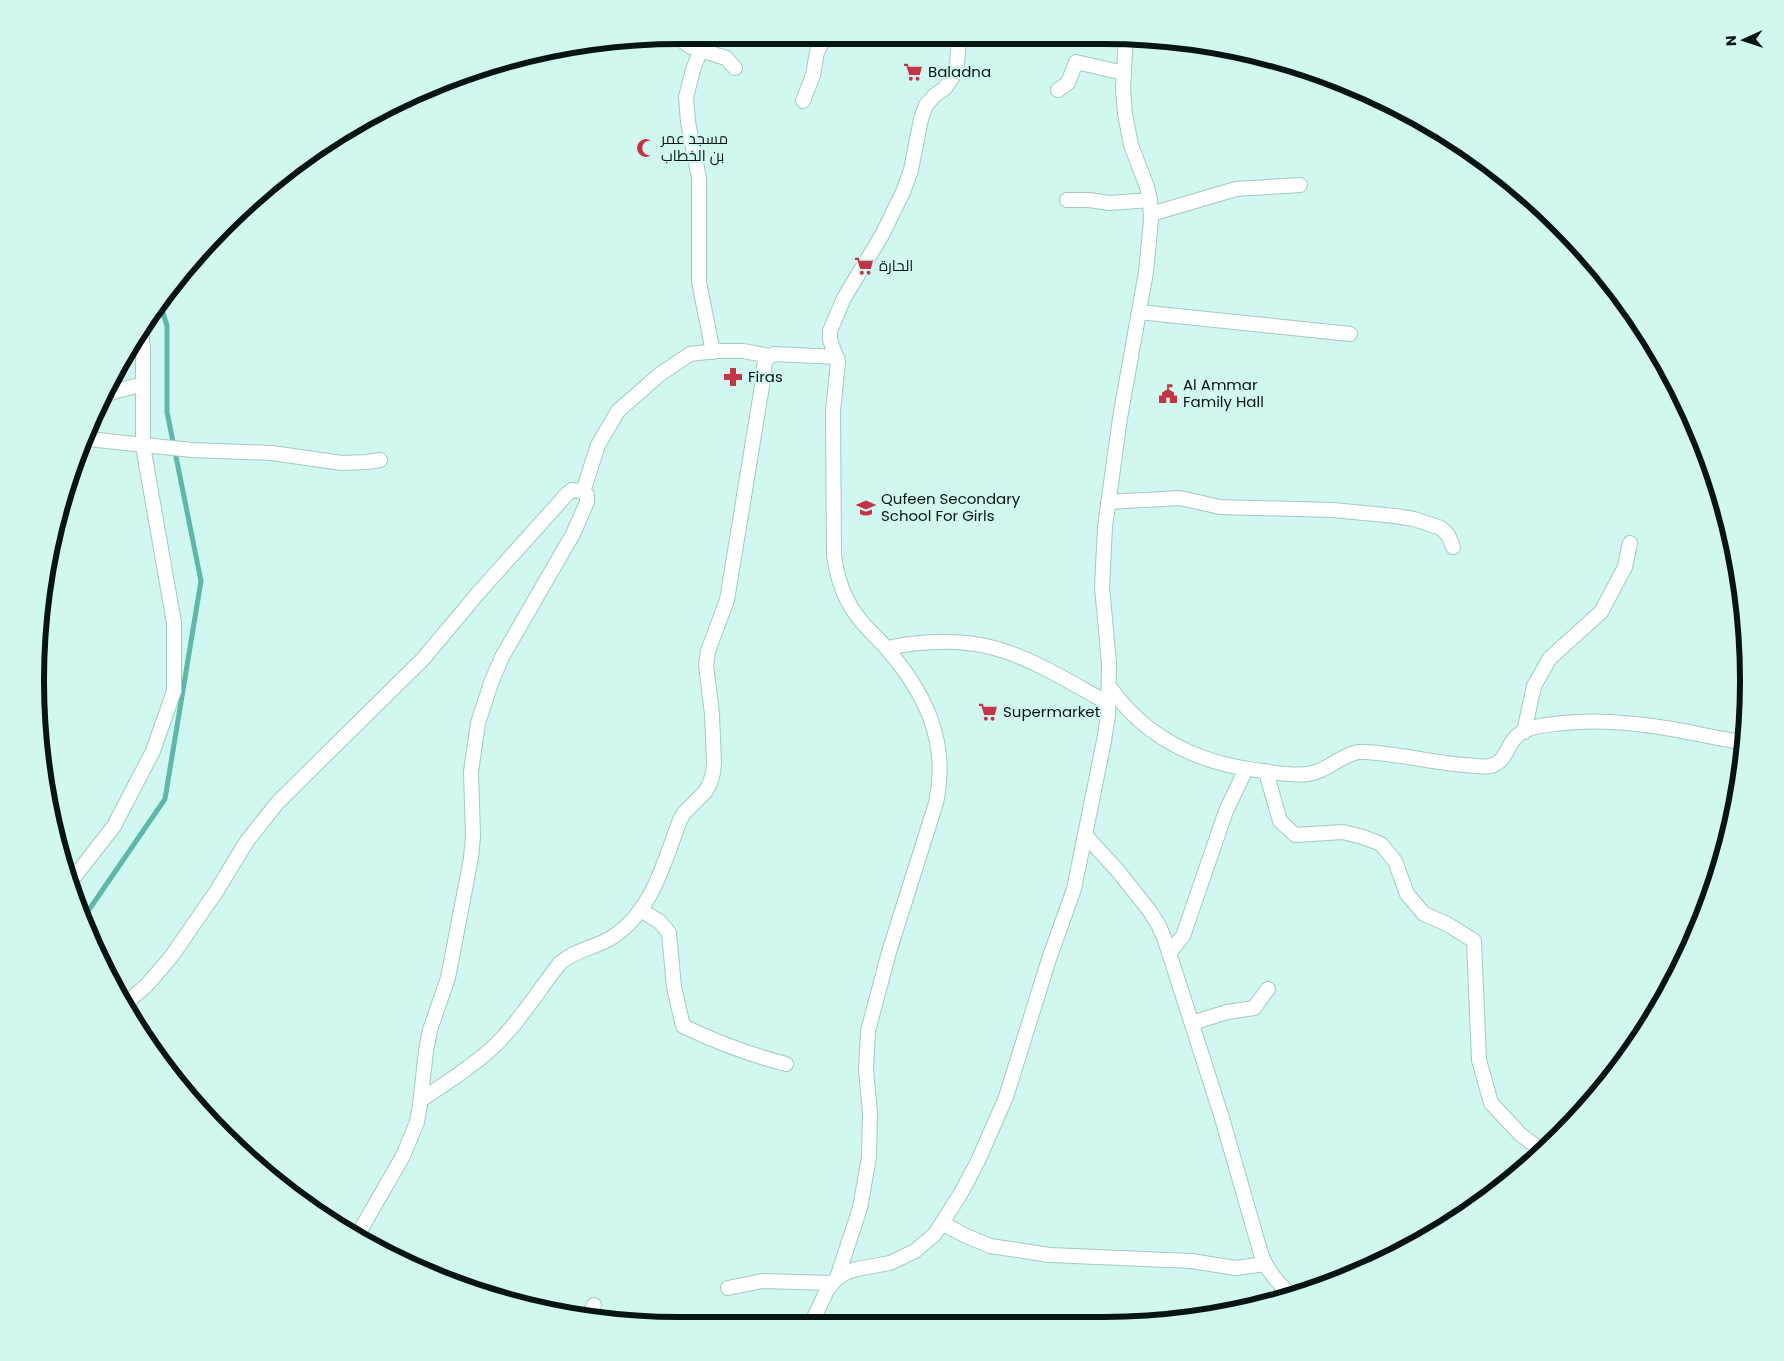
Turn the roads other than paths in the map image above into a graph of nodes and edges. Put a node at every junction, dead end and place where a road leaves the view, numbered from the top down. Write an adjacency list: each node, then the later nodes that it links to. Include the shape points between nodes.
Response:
1 (687, 44): 5 (street)
2 (821, 44): 9 (street)
3 (958, 44): 18 (street, via 955,73 923,111 912,164 894,214 831,327 830,340)
4 (1126, 45): 7 (street)
5 (700, 50): 6 (street, via 726,58); 16 (street, via 686,97 699,178 699,282)
6 (734, 68)
7 (1124, 73): 8 (street, via 1076,62 1068,83); 12 (street, via 1128,132)
8 (1058, 90)
9 (803, 101)
10 (1300, 186): 12 (street, via 1236,189)
11 (1067, 200): 12 (street)
12 (1151, 207): 13 (street)
13 (1139, 312): 14 (street); 25 (street)
14 (1350, 334)
15 (142, 341): 19 (street)
16 (713, 352): 17 (street, via 744,351); 24 (street, via 690,354 618,411 598,445)
17 (770, 356): 18 (street); 37 (street, via 764,364 727,600 706,664 712,714 713,773 705,792 680,820 658,879)
18 (837, 357): 28 (street, via 833,411 836,569 852,609)
19 (143, 384): 20 (street); 22 (street)
20 (113, 392)
21 (91, 439): 22 (street)
22 (143, 446): 23 (street, via 272,453 342,462); 36 (street, via 174,623 174,691 153,751 114,826)
23 (380, 460)
24 (583, 492): 40 (street, via 576,490 567,494 423,659 278,802 247,842 171,957); 43 (street, via 588,500 577,526 502,658 478,724 471,772 471,858 448,978 430,1030)
25 (1108, 502): 27 (street, via 1180,498 1220,507 1333,510 1395,516 1440,528 1448,535); 29 (street, via 1102,587)
26 (1630, 543): 31 (street, via 1625,567 1601,612 1550,658 1534,686)
27 (1453, 548)
28 (887, 648): 30 (street, via 950,642 978,644 1010,653); 48 (street, via 928,709 938,742 940,777 934,810 868,1031 869,1157 860,1208)
29 (1109, 686): 30 (street); 33 (street, via 1128,711 1173,745)
30 (1108, 703): 35 (street, via 1104,741)
31 (1524, 732): 32 (street, via 1537,727 1596,720); 34 (street, via 1513,740 1502,759 1490,766 1361,752 1349,754 1326,769 1308,774)
32 (1737, 741)
33 (1246, 769): 34 (street); 38 (street, via 1226,811 1183,936)
34 (1266, 772): 44 (street, via 1280,821 1295,835 1343,832 1381,844 1395,861 1407,894 1424,914 1448,924 1474,941 1479,1060 1491,1103)
35 (1085, 835): 38 (street, via 1151,912); 45 (street, via 1074,889 1006,1097 978,1161)
36 (75, 876)
37 (641, 910): 42 (street, via 660,922 669,933 674,987 683,1026 760,1058); 43 (street, via 610,939 575,952 560,963 491,1050)
38 (1169, 953): 41 (street)
39 (1268, 989): 41 (street, via 1254,1008)
40 (130, 1000)
41 (1192, 1023): 47 (street)
42 (786, 1064)
43 (421, 1100): 46 (street, via 411,1139)
44 (1536, 1147)
45 (942, 1223): 47 (street, via 990,1246 1050,1255 1191,1261 1236,1268); 48 (street, via 925,1243 903,1258 847,1272)
46 (360, 1231)
47 (1265, 1264): 50 (street)
48 (835, 1281): 49 (street, via 762,1281); 51 (street)
49 (728, 1288)
50 (1287, 1290)
51 (814, 1317)

